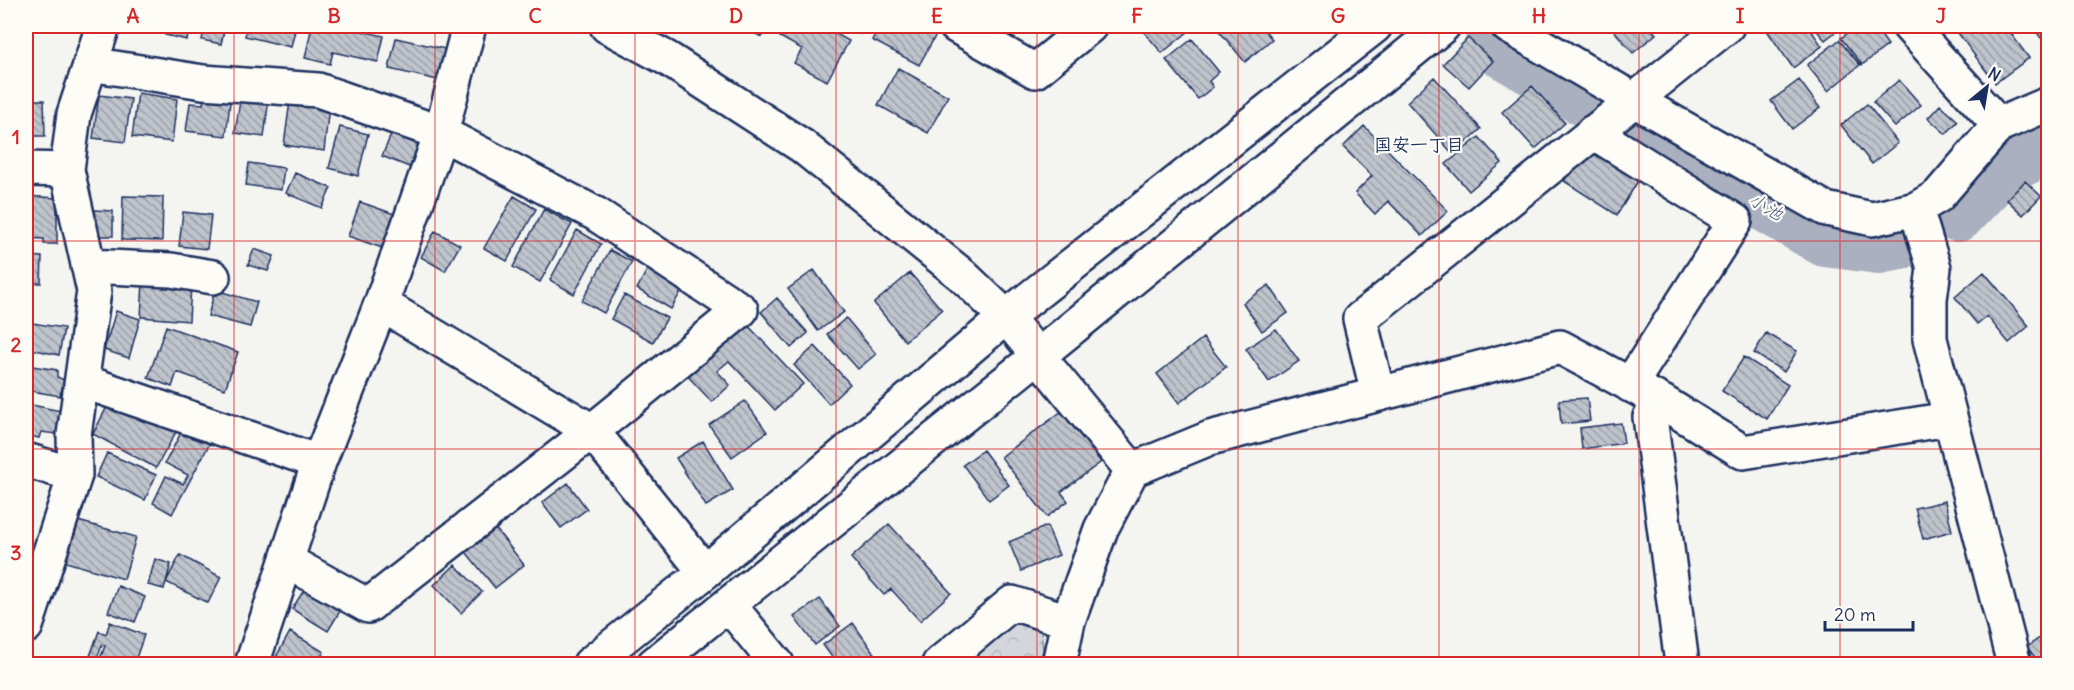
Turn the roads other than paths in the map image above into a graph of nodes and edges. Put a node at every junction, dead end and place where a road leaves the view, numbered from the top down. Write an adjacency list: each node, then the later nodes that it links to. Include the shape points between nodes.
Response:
1 (103, 26): 11 (street)
2 (469, 26): 16 (street)
3 (607, 26): 23 (street, via 668,59 802,146 963,275)
4 (956, 26): 5 (street, via 1035,71)
5 (1090, 26)
6 (1375, 26): 23 (street)
7 (1443, 26): 24 (street)
8 (1508, 26): 12 (street)
9 (1727, 26): 12 (street)
10 (1909, 26): 14 (street)
11 (90, 64): 16 (street, via 203,82 318,90); 18 (street, via 74,114)
12 (1634, 100): 15 (street); 19 (street, via 1826,209 1872,219)
13 (2049, 104): 14 (street)
14 (1999, 125): 19 (street, via 1938,196)
15 (1593, 132): 26 (street, via 1735,221); 27 (street, via 1360,319)
16 (441, 133): 22 (street); 30 (street, via 596,214 741,310)
17 (26, 169): 18 (street)
18 (67, 170): 20 (street)
19 (1916, 209): 29 (street, via 1934,268 1930,339)
20 (88, 266): 21 (street, via 171,270); 25 (street, via 94,291)
21 (213, 277)
22 (381, 304): 30 (street); 32 (street)
23 (1006, 317): 24 (street); 36 (street)
24 (1038, 356): 33 (street); 37 (street)
25 (81, 381): 32 (street); 34 (street, via 74,435)
26 (1630, 385): 27 (street, via 1560,347); 28 (street)
27 (1378, 394): 33 (street, via 1210,438)
28 (1661, 401): 29 (street, via 1743,452); 46 (street, via 1650,417)
29 (1949, 419): 47 (street)
30 (591, 431): 35 (street, via 368,606); 36 (street)
31 (26, 460): 34 (street)
32 (320, 462): 35 (street)
33 (1132, 470): 38 (street, via 1101,529)
34 (75, 475): 39 (street)
35 (287, 561): 40 (street)
36 (705, 572): 41 (street)
37 (729, 605): 42 (street); 43 (street)
38 (1068, 621): 44 (street, via 1012,603); 45 (street)
39 (26, 626)
40 (252, 664)
41 (590, 664)
42 (654, 664)
43 (777, 664)
44 (939, 664)
45 (1059, 664)
46 (1682, 664)
47 (2014, 664)

